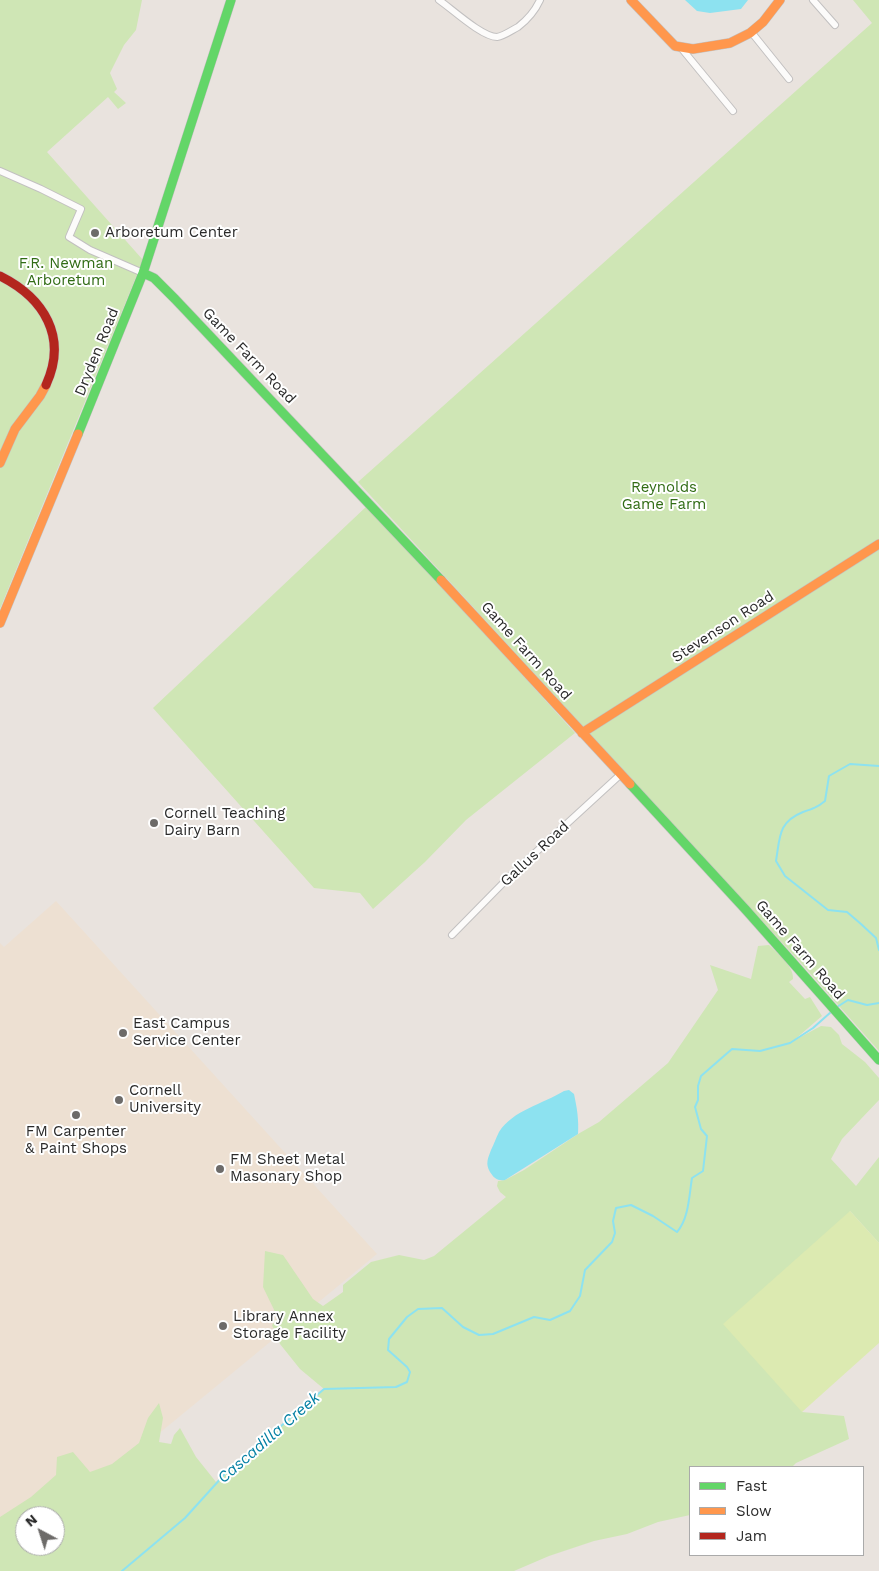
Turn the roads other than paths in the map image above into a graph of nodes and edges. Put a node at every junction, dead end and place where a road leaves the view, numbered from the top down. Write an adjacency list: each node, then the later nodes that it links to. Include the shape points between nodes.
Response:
1 (231, 0): 13 (street, Dryden Road)
2 (439, 0): 3 (street, via 480,31 498,37 524,22)
3 (540, 0)
4 (631, 0): 9 (street)
5 (780, 0): 8 (street)
6 (814, 0): 7 (street)
7 (834, 25)
8 (752, 33): 9 (street, via 726,43); 10 (street)
9 (682, 50): 11 (street)
10 (788, 79)
11 (733, 111)
12 (0, 171): 13 (street, via 81,209 69,237)
13 (142, 273): 17 (street, Dryden Road); 18 (street, Game Farm Road, via 154,278 175,299 422,558)
14 (0, 276): 15 (street, via 27,292 38,304 50,326 54,349 45,388 13,432)
15 (0, 463)
16 (879, 544): 18 (street, Stevenson Road)
17 (0, 623)
18 (582, 733): 19 (street, Game Farm Road)
19 (621, 774): 20 (street, Gallus Road, via 512,874); 21 (street, Game Farm Road)
20 (452, 936)
21 (879, 1060)

